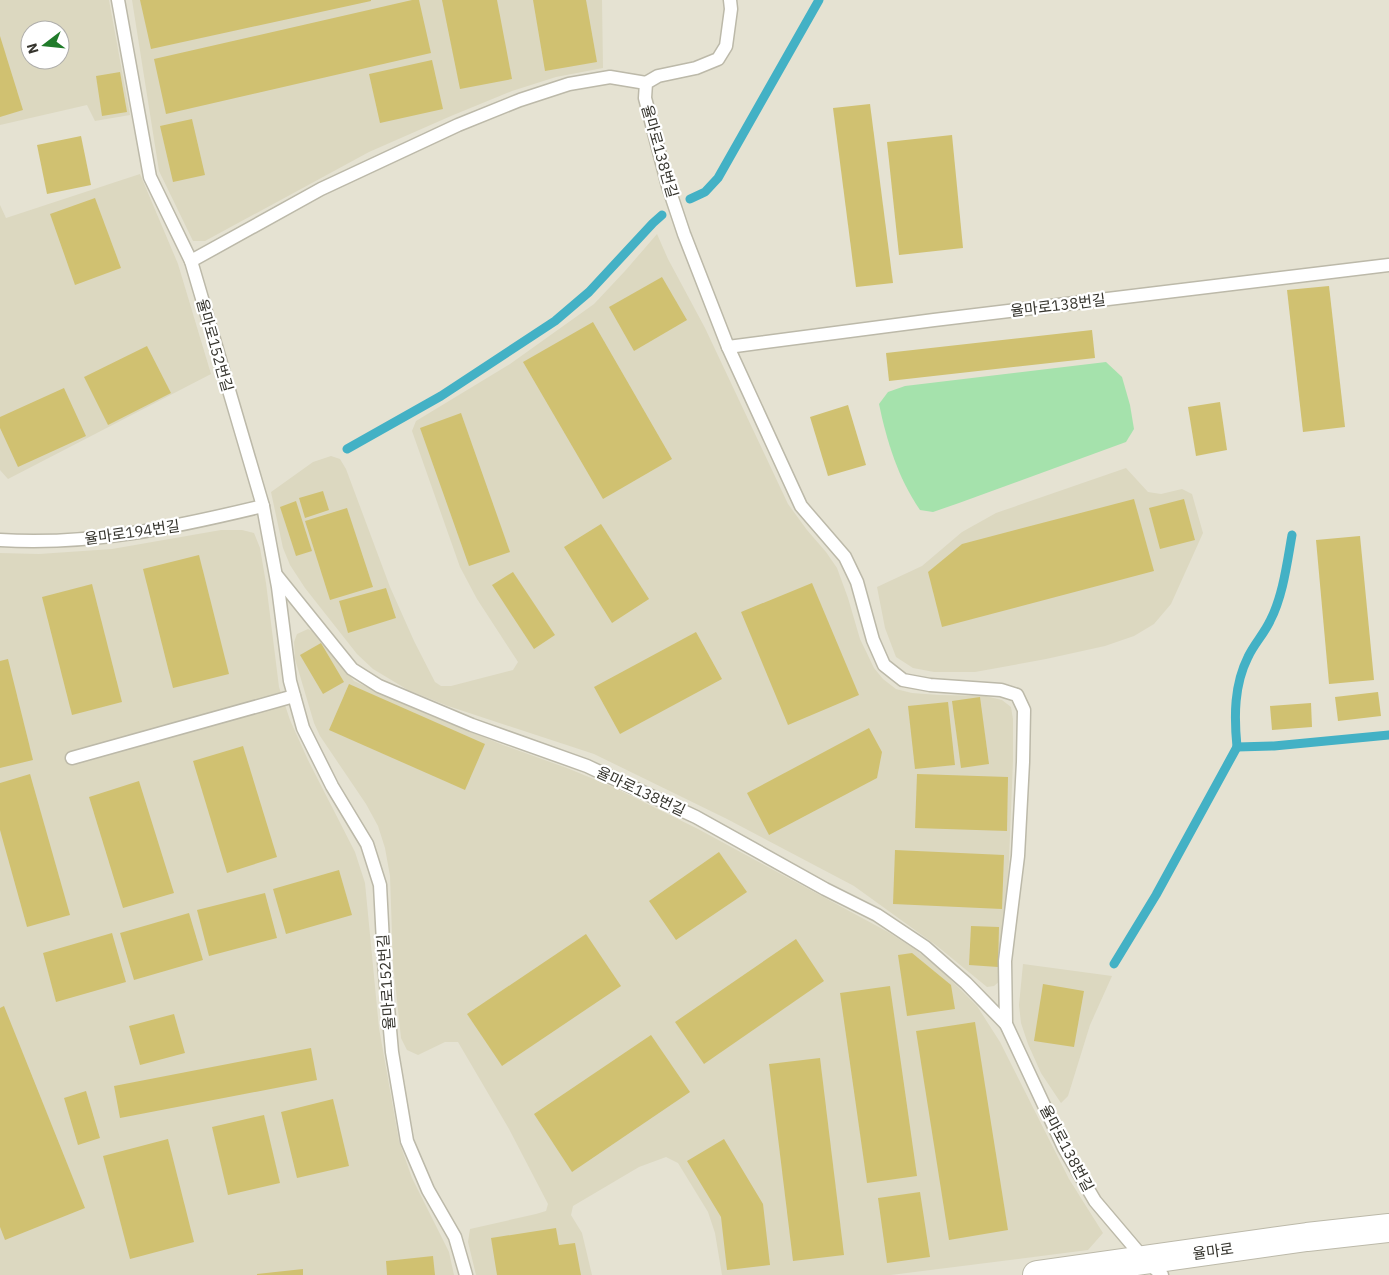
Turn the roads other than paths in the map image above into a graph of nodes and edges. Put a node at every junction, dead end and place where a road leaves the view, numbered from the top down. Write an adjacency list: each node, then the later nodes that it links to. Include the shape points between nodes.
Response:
1 (118, 0): 4 (lane, 율마로152번길, via 150,176)
2 (730, 0): 3 (lane, 율마로138번길, via 726,46 718,59 696,68 658,76)
3 (646, 83): 4 (lane, via 610,77 569,84 520,100 321,189); 6 (lane, 율마로138번길, via 644,98 668,186)
4 (191, 261): 7 (lane, 율마로152번길)
5 (1389, 265): 6 (lane, 율마로138번길)
6 (728, 347): 12 (lane, 율마로138번길, via 801,506 845,557 857,582 873,640 884,665 903,680 1001,690 1017,695 1024,710 1018,856 1005,961)
7 (262, 506): 8 (lane, 율마로194번길, via 183,525 101,538 29,542); 9 (lane, 율마로152번길)
8 (0, 540)
9 (276, 574): 10 (lane, 율마로152번길); 12 (lane, 율마로138번길, via 352,669 379,686 472,725 587,766 696,817 877,915 925,947)
10 (294, 696): 11 (lane); 15 (lane, 율마로152번길, via 303,728 332,786 367,844 380,885 392,1052 408,1141 428,1190 455,1237)
11 (72, 758)
12 (1006, 1024): 14 (lane, 율마로138번길, via 1064,1148 1095,1201)
13 (1389, 1228): 14 (street, 율마로, via 1307,1237)
14 (1154, 1268): 16 (street, 율마로)
15 (466, 1275)
16 (1038, 1275)

